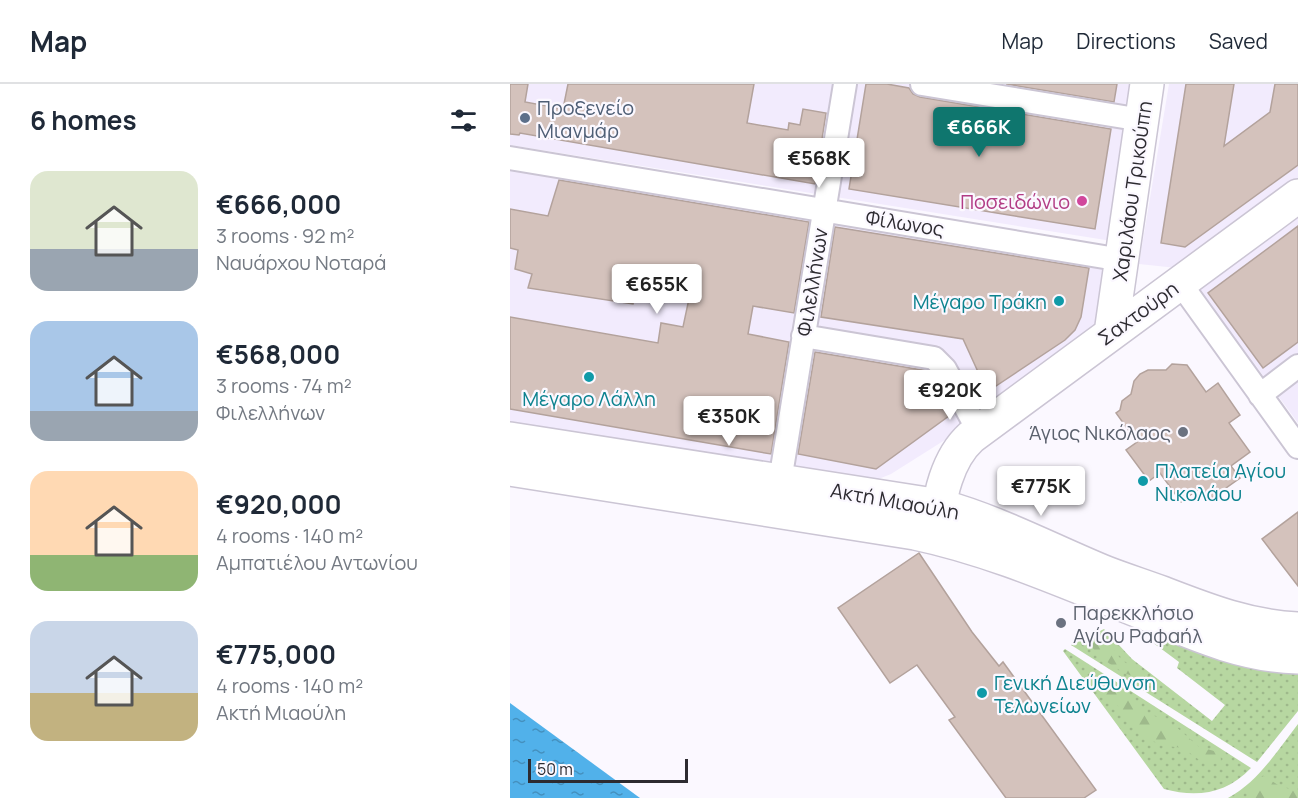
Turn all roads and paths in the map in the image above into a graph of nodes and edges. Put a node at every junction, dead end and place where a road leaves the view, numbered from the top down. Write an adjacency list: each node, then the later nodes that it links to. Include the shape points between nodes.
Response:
1 (844, 84): 7 (street, Φιλελλήνων)
2 (922, 84): 4 (street)
3 (1147, 84): 4 (main road, Χαριλάου Τρικούπη)
4 (1142, 120): 8 (main road, Χαριλάου Τρικούπη)
5 (510, 158): 7 (street, Φίλωνος)
6 (1298, 195): 9 (main road, Σαχτούρη)
7 (824, 210): 8 (street, Φίλωνος); 11 (street, Φιλελλήνων)
8 (1122, 260): 10 (main road, Χαριλάου Τρικούπη)
9 (1180, 283): 10 (main road, Σαχτούρη); 13 (street)
10 (1111, 333): 14 (main road, Σαχτούρη)
11 (803, 336): 14 (street, via 933,358 945,369); 18 (street, Φιλελλήνων)
12 (1298, 366): 13 (street)
13 (1260, 394): 16 (street)
14 (979, 432): 19 (main road, Σαχτούρη, via 964,443 955,458 946,482)
15 (510, 439): 18 (main road, Ακτή Μιαούλη)
16 (1298, 447)
17 (510, 470): 19 (main road, Ακτή Μιαούλη)
18 (780, 481): 19 (main road, Ακτή Μιαούλη)
19 (946, 518): 20 (main road, Ακτή Μιαούλη, via 981,518 1200,608 1251,624); 21 (main road, Ακτή Μιαούλη, via 985,551 1223,645)
20 (1298, 629)
21 (1298, 657)

